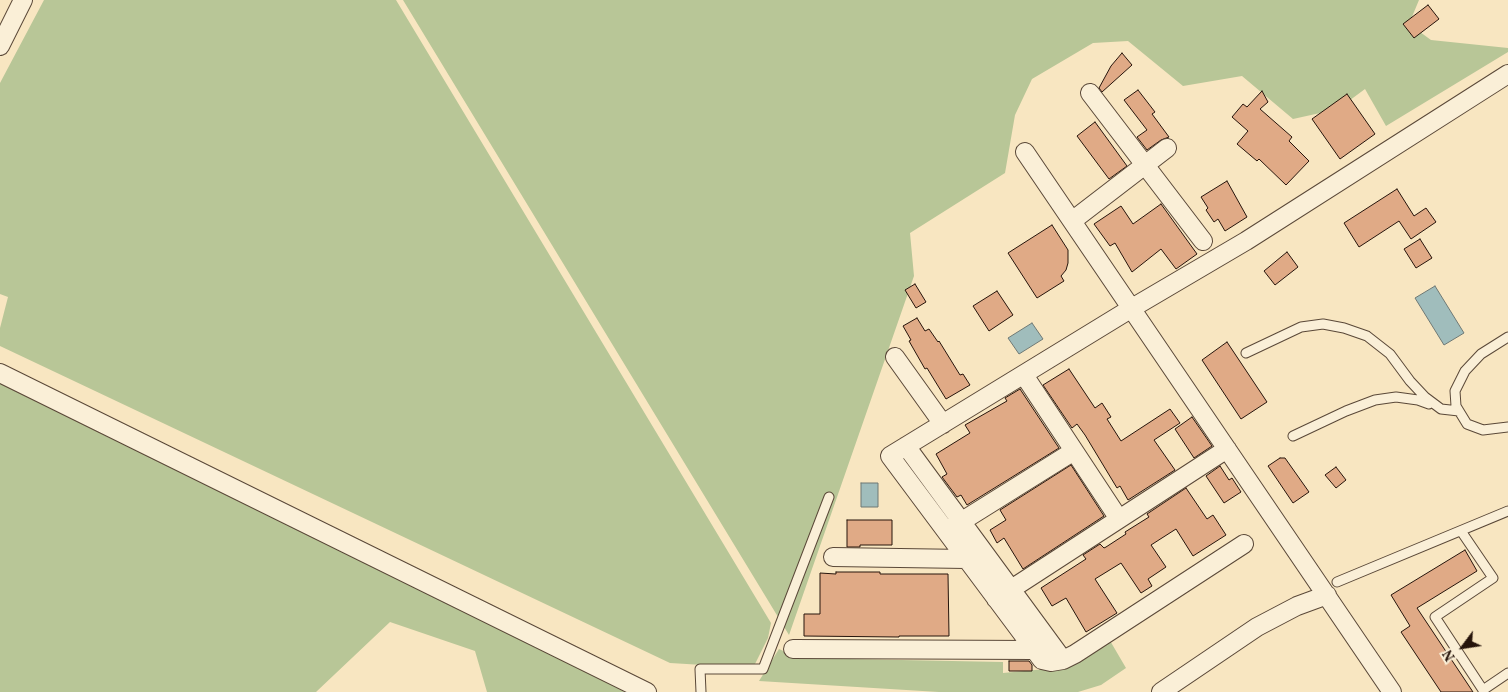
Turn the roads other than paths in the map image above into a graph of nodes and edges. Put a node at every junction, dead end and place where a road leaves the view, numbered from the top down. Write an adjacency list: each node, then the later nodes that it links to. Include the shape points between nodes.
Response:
1 (23, 0): 2 (street)
2 (0, 46)
3 (1508, 74): 10 (street, via 1246,241)
4 (1090, 93): 7 (street)
5 (1166, 148): 7 (street)
6 (1024, 152): 8 (street)
7 (1145, 164): 8 (street); 9 (street)
8 (1072, 221): 10 (street)
9 (1203, 241)
10 (1132, 308): 15 (street); 22 (street)
11 (1508, 337): 17 (lane, via 1481,354 1465,371 1454,391)
12 (1246, 353): 16 (lane, via 1301,328 1323,324 1344,328 1366,336 1390,354 1410,381)
13 (895, 357): 18 (street)
14 (0, 373): 41 (street)
15 (1024, 375): 18 (street); 23 (street)
16 (1441, 409): 17 (lane); 20 (lane, via 1418,400 1396,397 1375,400)
17 (1459, 411): 19 (lane, via 1467,424 1482,430)
18 (944, 424): 21 (street)
19 (1508, 427)
20 (1293, 436)
21 (906, 446): 27 (street); 29 (street, via 890,456)
22 (1227, 449): 26 (street); 33 (street, via 1306,565)
23 (1074, 451): 26 (street); 27 (street)
24 (829, 497): 40 (lane, via 763,669 700,669)
25 (1508, 511): 28 (lane)
26 (1119, 519): 34 (street)
27 (962, 522): 29 (street); 34 (street)
28 (1461, 530): 33 (lane); 39 (lane, via 1493,578 1435,617 1482,690)
29 (946, 531): 32 (street)
30 (1244, 544): 38 (street)
31 (833, 557): 32 (street)
32 (966, 559): 35 (street)
33 (1329, 588): 42 (street, via 1257,627); 43 (street)
34 (1011, 589): 35 (street); 38 (street)
35 (996, 598): 37 (street)
36 (793, 649): 37 (street)
37 (1034, 650): 38 (street, via 1042,660)
38 (1063, 660)
39 (1508, 673)
40 (701, 689)
41 (647, 692)
42 (1161, 692)
43 (1392, 692)

